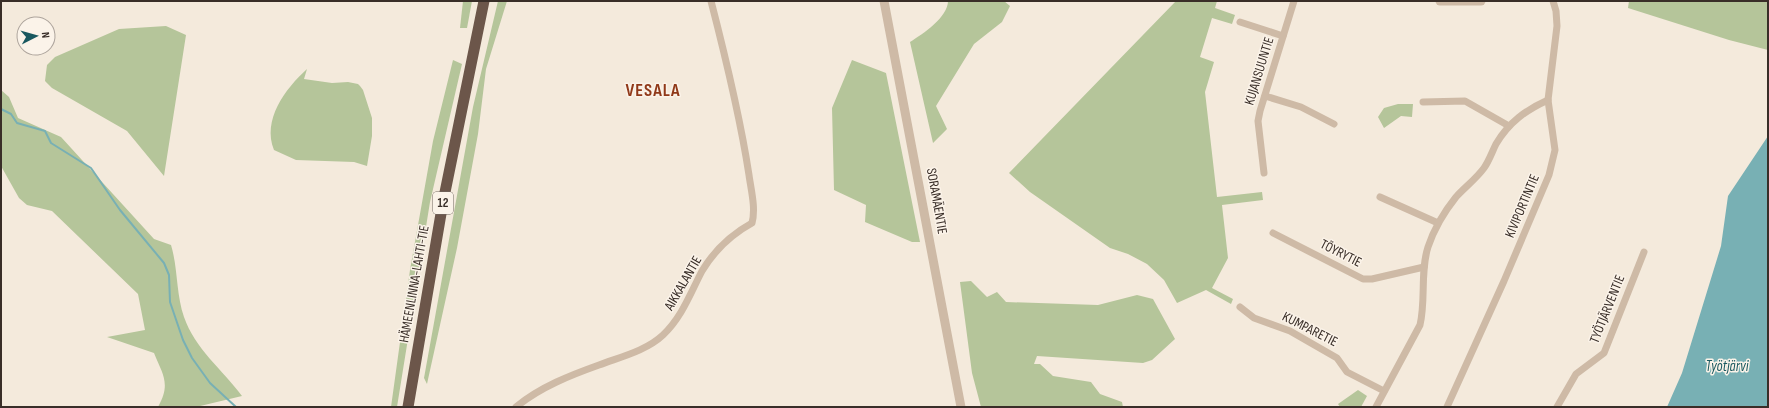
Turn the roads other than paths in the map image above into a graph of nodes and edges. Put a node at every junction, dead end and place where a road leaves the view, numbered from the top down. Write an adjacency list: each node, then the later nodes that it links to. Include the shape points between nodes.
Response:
1 (484, 1): 23 (highway, HÄMEENLINNA-LAHTI-TIE / 12, via 443,202)
2 (711, 1): 24 (street, AIKKALANTIE, via 744,139 753,204 752,223 732,236 711,259 675,323 662,336 630,354 539,391)
3 (884, 1): 25 (street, SORAMÄENTIE)
4 (1294, 1): 9 (street, KUJANSUUNTIE)
5 (1440, 1): 6 (street)
6 (1481, 1)
7 (1553, 1): 11 (street, KIVIPORTINTIE, via 1557,26)
8 (1240, 22): 9 (street)
9 (1283, 36): 10 (street, KUJANSUUNTIE)
10 (1265, 96): 13 (street, via 1300,107); 15 (street, KUJANSUUNTIE, via 1258,121)
11 (1548, 100): 14 (street, via 1528,109); 27 (street, KIVIPORTINTIE, via 1555,150 1549,175)
12 (1423, 102): 14 (street, via 1465,101)
13 (1334, 124)
14 (1509, 126): 17 (street, via 1484,168 1456,198)
15 (1264, 173)
16 (1380, 197): 17 (street)
17 (1438, 223): 20 (street, via 1428,248)
18 (1272, 233): 20 (street, TÖYRYTIE, via 1363,279)
19 (1644, 252): 28 (street, TYÖTJÄRVENTIE, via 1604,353 1576,374)
20 (1424, 268): 22 (street, via 1423,313 1420,325)
21 (1240, 307): 22 (street, KUMPARETIE, via 1254,318 1290,331 1337,358 1347,372)
22 (1384, 391): 26 (street)
23 (408, 407)
24 (516, 407)
25 (961, 407)
26 (1376, 407)
27 (1447, 407)
28 (1556, 407)

